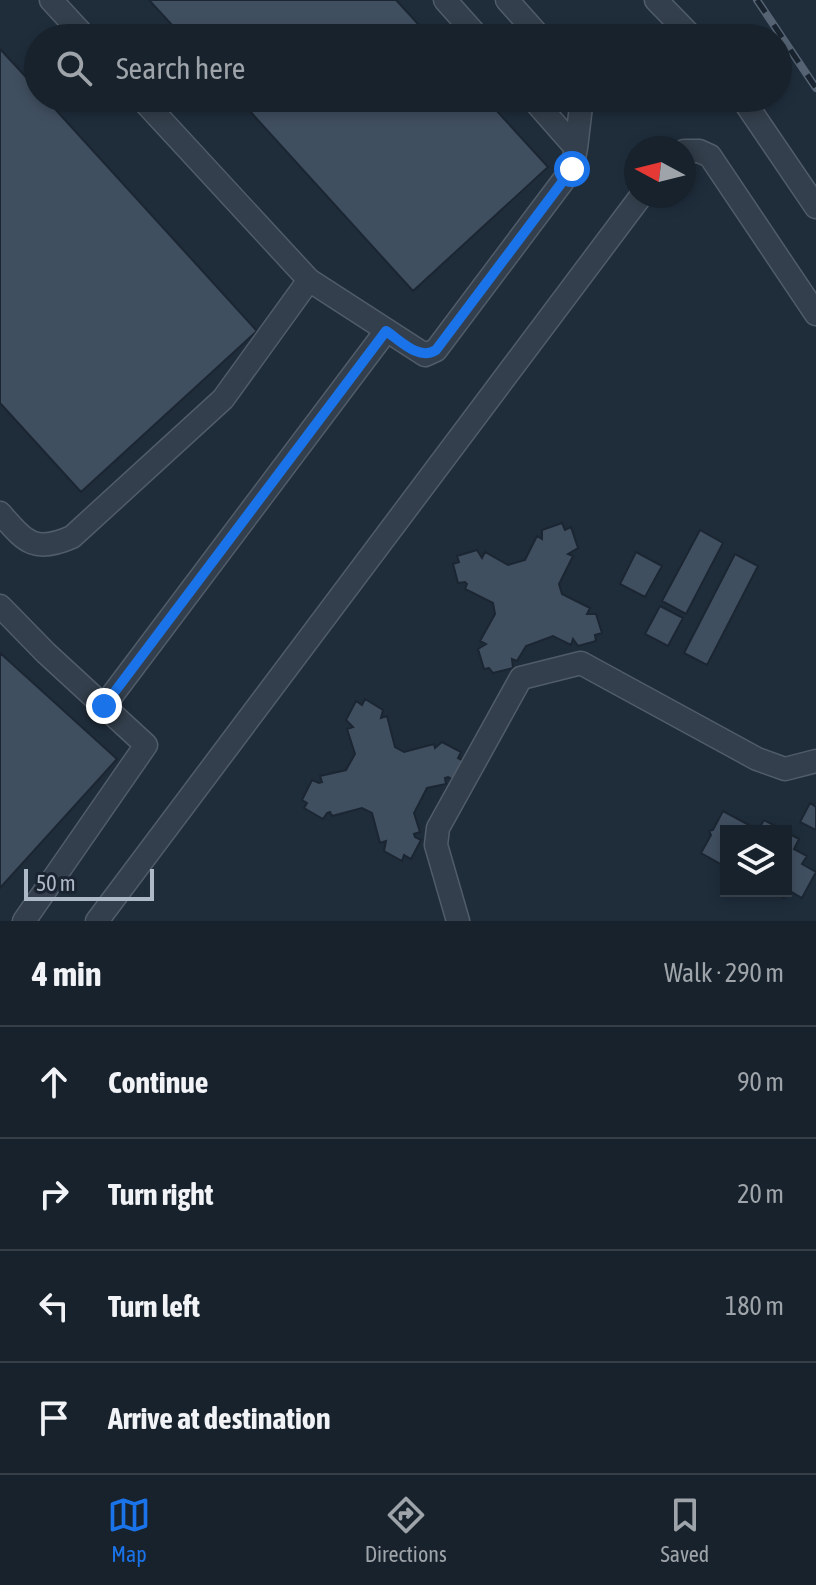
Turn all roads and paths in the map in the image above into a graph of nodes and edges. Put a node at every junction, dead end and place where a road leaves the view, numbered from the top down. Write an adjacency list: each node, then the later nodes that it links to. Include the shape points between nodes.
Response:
1 (51, 0): 5 (street)
2 (507, 0): 7 (street)
3 (656, 0): 8 (street)
4 (455, 4): 6 (street)
5 (73, 24)
6 (469, 24)
7 (528, 24)
8 (679, 24)
9 (154, 112): 17 (street)
10 (544, 112): 13 (street)
11 (580, 112): 13 (street)
12 (752, 112): 15 (street)
13 (576, 148): 19 (street, via 572,169 436,350 421,354)
14 (696, 151): 18 (street, via 710,156)
15 (816, 207)
16 (632, 208): 25 (street)
17 (309, 280): 19 (street); 20 (street, via 223,399 72,537 35,545)
18 (816, 314)
19 (386, 331): 22 (street)
20 (0, 513)
21 (0, 606): 22 (street)
22 (104, 706): 24 (street, via 146,745)
23 (816, 761): 26 (street, via 785,769 757,759 581,663 521,678 438,828 436,845)
24 (24, 921)
25 (97, 921)
26 (458, 921)

